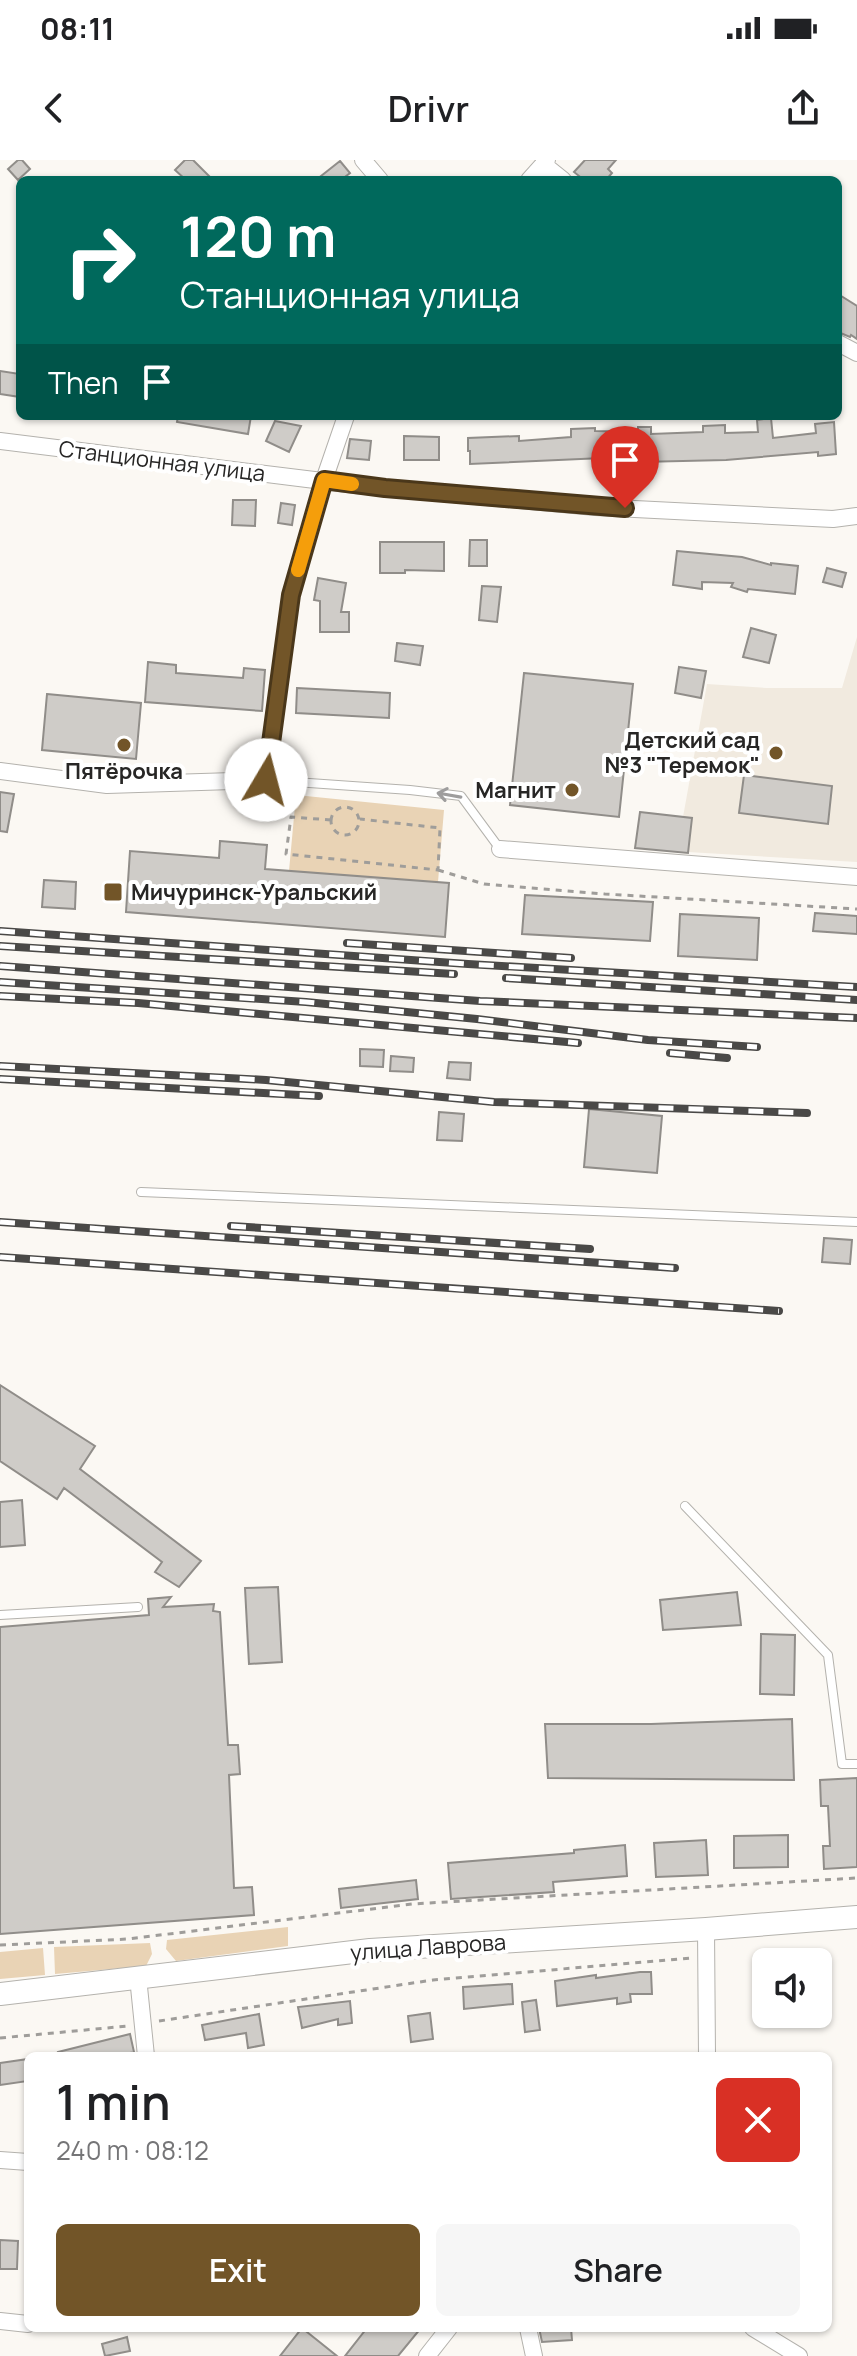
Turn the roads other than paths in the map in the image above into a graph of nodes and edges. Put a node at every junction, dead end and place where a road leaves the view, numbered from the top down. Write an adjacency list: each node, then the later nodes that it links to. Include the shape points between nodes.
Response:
1 (363, 160): 2 (street)
2 (377, 176)
3 (345, 420): 5 (street)
4 (0, 441): 5 (street, Станционная улица)
5 (324, 480): 6 (street, Станционная улица, via 595,507); 8 (street, via 291,595)
6 (857, 516)
7 (0, 771): 8 (street, via 107,785)
8 (266, 780): 9 (lane, one-way to 8, via 461,796)
9 (500, 849): 10 (street)
10 (857, 877)
11 (141, 1192): 12 (lane)
12 (857, 1222)
13 (685, 1506): 16 (lane, via 828,1655 842,1764)
14 (138, 1607): 15 (lane)
15 (0, 1615)
16 (857, 1764)
17 (857, 1917): 18 (main road, улица Лаврова)
18 (706, 1929): 19 (main road, улица Лаврова, via 370,1950); 22 (street)
19 (138, 1977): 20 (main road, улица Лаврова); 21 (street)
20 (0, 1994)
21 (146, 2052)
22 (707, 2052)
23 (0, 2160): 24 (street)
24 (24, 2162)
25 (0, 2321): 26 (street)
26 (24, 2324)
27 (446, 2332): 30 (street)
28 (529, 2332): 31 (street)
29 (760, 2332): 32 (street)
30 (427, 2356)
31 (534, 2356)
32 (799, 2356)

